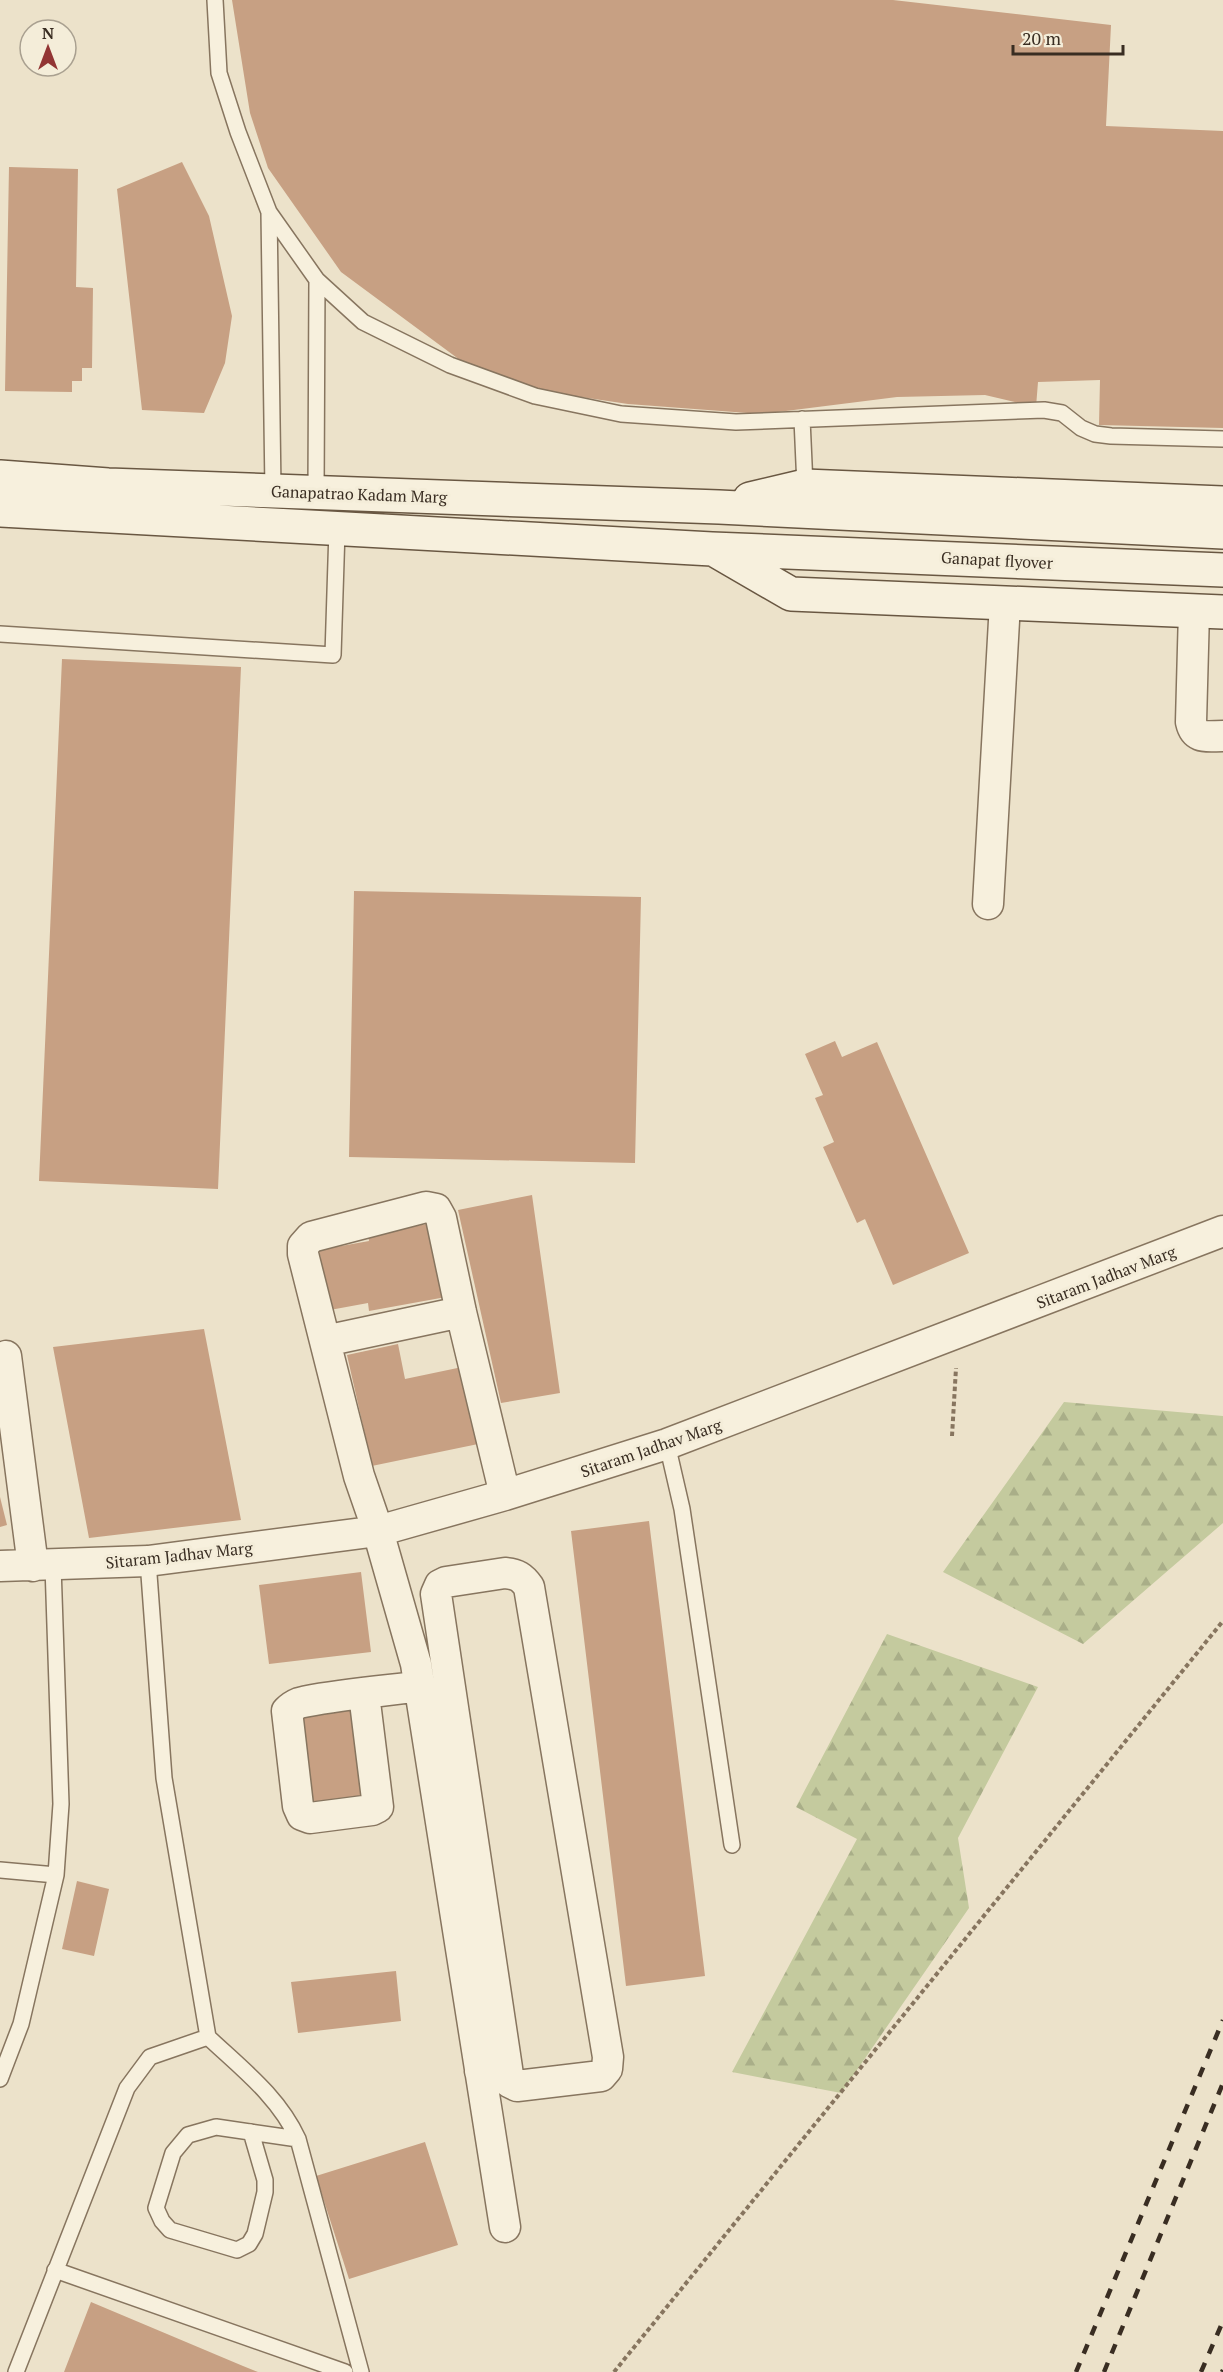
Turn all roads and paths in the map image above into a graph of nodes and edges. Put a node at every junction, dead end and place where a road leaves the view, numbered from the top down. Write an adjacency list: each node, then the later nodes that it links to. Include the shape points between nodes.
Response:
1 (215, 0): 2 (lane, via 219,74)
2 (269, 212): 3 (lane); 8 (lane)
3 (317, 280): 4 (lane, via 363,322 450,365 535,396 621,414 736,422); 9 (lane)
4 (802, 419): 5 (lane, via 1044,410 1062,413 1095,434); 7 (lane)
5 (1223, 440)
6 (0, 477): 10 (main road, Ganapatrao Kadam Marg)
7 (804, 486): 11 (main road); 13 (main road)
8 (273, 490): 9 (main road, Ganapatrao Kadam Marg); 10 (main road, Ganapatrao Kadam Marg)
9 (316, 492): 12 (main road, Ganapatrao Kadam Marg)
10 (107, 501): 14 (main road, Ganapatrao Kadam Marg); 15 (main road, Ganapatrao Kadam Marg)
11 (1223, 503)
12 (673, 506): 13 (main road, Ganapatrao Kadam Marg); 17 (main road)
13 (719, 507): 16 (main road)
14 (0, 510)
15 (337, 530): 17 (main road, Ganapatrao Kadam Marg); 22 (lane, via 333,655)
16 (1223, 532)
17 (673, 546): 18 (main road, Ganapatrao Kadam Marg)
18 (712, 549): 19 (main road, Ganapat flyover); 20 (main road, via 791,594)
19 (1223, 570)
20 (1005, 603): 21 (main road); 24 (street)
21 (1209, 611): 23 (street, via 1191,722 1198,735)
22 (0, 633)
23 (1223, 736)
24 (988, 904)
25 (1223, 1231): 27 (street, Sitaram Jadhav Marg)
26 (461, 1312): 28 (street); 28 (street, via 441,1218 436,1209 426,1208 306,1241 303,1254); 32 (street)
27 (958, 1334): 30 (path); 31 (street, Sitaram Jadhav Marg)
28 (325, 1341): 33 (street, via 359,1476)
29 (6, 1356): 36 (street)
30 (952, 1436)
31 (668, 1444): 32 (street, Sitaram Jadhav Marg); 41 (lane, via 682,1509)
32 (505, 1495): 33 (street, Sitaram Jadhav Marg)
33 (378, 1531): 34 (street, Sitaram Jadhav Marg); 39 (street)
34 (148, 1561): 36 (street, Sitaram Jadhav Marg); 45 (lane, via 164,1778)
35 (0, 1566): 36 (street, Sitaram Jadhav Marg)
36 (43, 1566): 43 (lane, via 61,1804)
37 (1223, 1621): 55 (path)
38 (446, 1659): 39 (street); 44 (street); 46 (street, via 436,1594 440,1586 505,1573 524,1579 531,1598 608,2057 607,2069 601,2076 517,2086)
39 (418, 1675): 40 (street); 44 (street)
40 (363, 1694)
41 (732, 1845)
42 (0, 1870): 43 (lane)
43 (56, 1875): 47 (lane, via 21,2024)
44 (480, 1979): 46 (street)
45 (207, 2037): 49 (lane, via 288,2117); 51 (lane, via 150,2058 127,2088)
46 (493, 2070): 50 (street)
47 (0, 2079)
48 (251, 2132): 48 (lane, via 216,2127 188,2135 173,2153 156,2208 170,2230 237,2250 249,2244 255,2234 266,2181); 49 (lane)
49 (298, 2139): 54 (lane)
50 (505, 2227)
51 (55, 2270): 52 (lane); 53 (lane)
52 (16, 2372)
53 (345, 2372)
54 (361, 2372)
55 (614, 2372)

